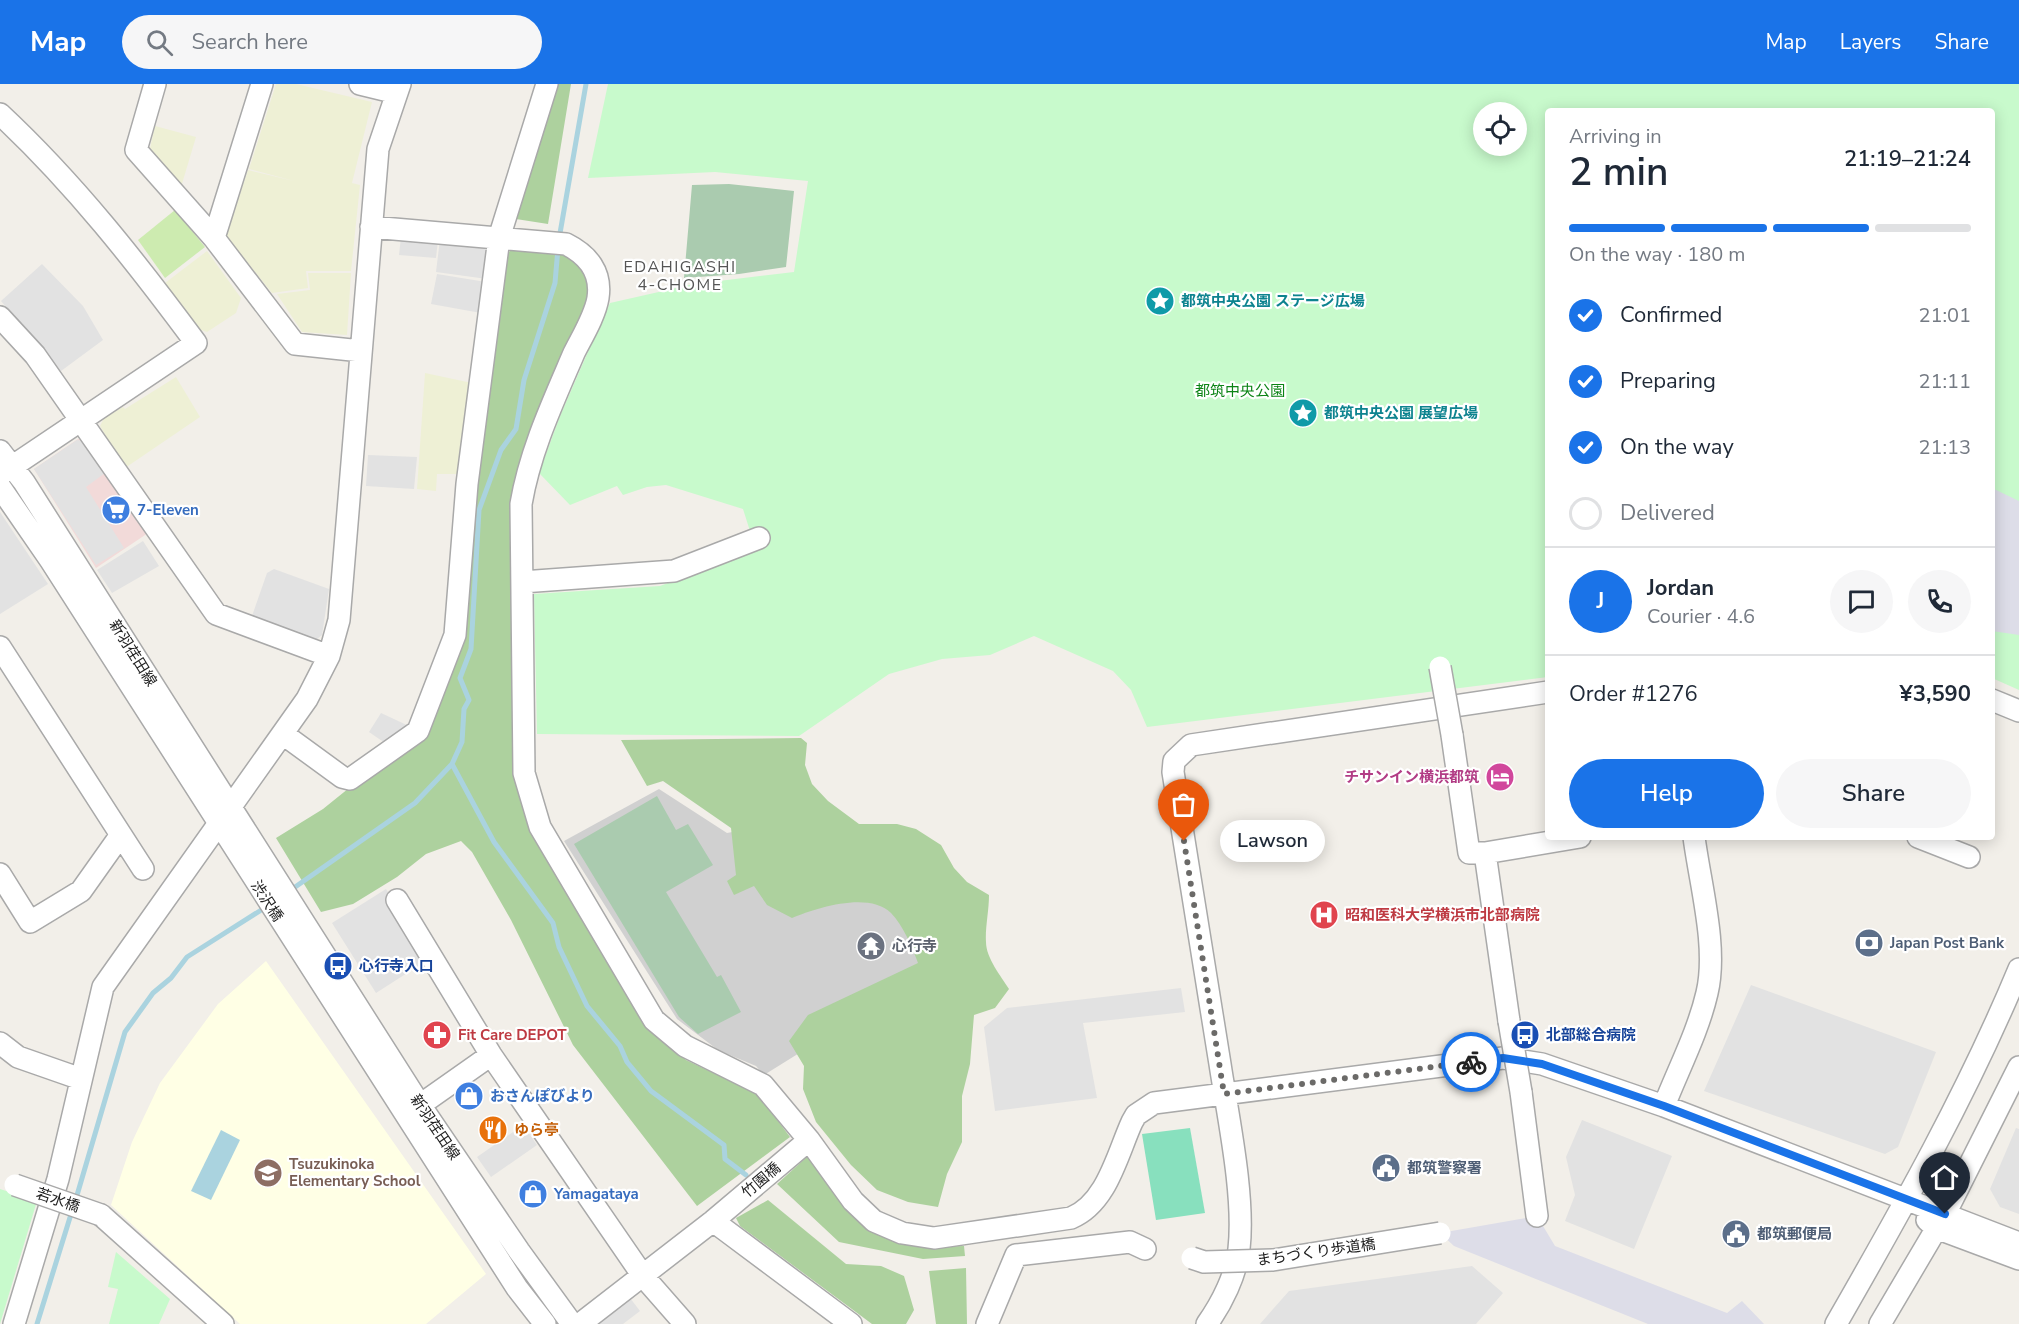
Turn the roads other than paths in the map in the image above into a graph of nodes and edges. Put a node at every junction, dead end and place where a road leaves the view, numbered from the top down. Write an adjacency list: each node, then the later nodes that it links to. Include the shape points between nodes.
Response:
1 (155, 84): 8 (street, via 136,150)
2 (262, 84): 8 (street)
3 (360, 84): 5 (street)
4 (547, 84): 9 (street)
5 (398, 88): 7 (street, via 378,149)
6 (0, 114): 12 (street, via 131,254 196,343)
7 (372, 227): 9 (street); 11 (street)
8 (214, 238): 11 (street, via 295,344)
9 (506, 239): 16 (street, via 566,244 589,259 598,281 598,300 526,474 521,504); 23 (street, via 467,484 455,635 418,731 350,779)
10 (0, 317): 12 (street, via 35,355)
11 (361, 351): 18 (street, via 340,610)
12 (82, 420): 13 (street); 18 (street, via 216,614)
13 (4, 464): 24 (street, 新羽荏田線)
14 (0, 488): 25 (street, 新羽荏田線, via 51,561)
15 (759, 538): 16 (street, via 674,571)
16 (522, 582): 45 (street, via 524,772 540,827 654,1020 685,1046 763,1085)
17 (0, 647): 26 (street)
18 (329, 656): 23 (street)
19 (1440, 667): 30 (street, bridge, via 1469,854)
20 (1545, 692): 42 (street, via 1191,746 1181,753 1173,772)
21 (1995, 701): 22 (street)
22 (2019, 711)
23 (283, 734): 24 (street)
24 (230, 806): 25 (street); 32 (street, 新羽荏田線)
25 (218, 825): 32 (street, 新羽荏田線); 41 (street, via 103,987)
26 (120, 836): 33 (street); 34 (street, via 81,891 30,922)
27 (1562, 840): 30 (street)
28 (1694, 840): 44 (street, via 1710,975 1701,1012)
29 (1926, 840): 31 (street)
30 (1485, 853): 48 (street, bridge)
31 (1969, 857)
32 (254, 863): 36 (street, 渋沢橋)
33 (143, 870)
34 (0, 874)
35 (397, 900): 39 (street)
36 (297, 930): 43 (street, 新羽荏田線); 59 (street, 新羽荏田線, via 517,1288)
37 (2019, 969): 47 (street, via 1996,1025)
38 (0, 1043): 41 (street, via 18,1057)
39 (491, 1055): 43 (street); 56 (street)
40 (2019, 1067): 50 (street)
41 (81, 1079): 57 (street, via 58,1179)
42 (1224, 1094): 44 (street, via 1503,1058 1542,1064); 45 (street, via 1154,1103 1136,1115 1097,1198 1085,1212 1071,1218 960,1236 934,1238 902,1233 874,1221 853,1201); 65 (street, via 1240,1214 1239,1250 1220,1303)
43 (420, 1105): 60 (street, 新羽荏田線)
44 (1664, 1106): 47 (street)
45 (809, 1140): 49 (street, 竹園橋)
46 (7, 1183): 58 (street, 若水橋, bridge, via 101,1215)
47 (1906, 1202): 50 (street); 66 (street)
48 (1537, 1216)
49 (712, 1221): 56 (street, 竹園橋); 63 (street)
50 (1940, 1221): 52 (street); 55 (street); 67 (street)
51 (1440, 1233): 54 (street, まちづくり歩道橋, bridge, via 1273,1260 1204,1262)
52 (2019, 1243)
53 (1145, 1249): 64 (street, via 1130,1242 1016,1255)
54 (1192, 1258)
55 (2019, 1259)
56 (643, 1276): 61 (street, 竹園橋); 62 (street)
57 (14, 1324)
58 (223, 1324)
59 (545, 1324)
60 (572, 1324)
61 (580, 1324)
62 (685, 1324)
63 (851, 1324)
64 (987, 1324)
65 (1207, 1324)
66 (1836, 1324)
67 (1880, 1324)

